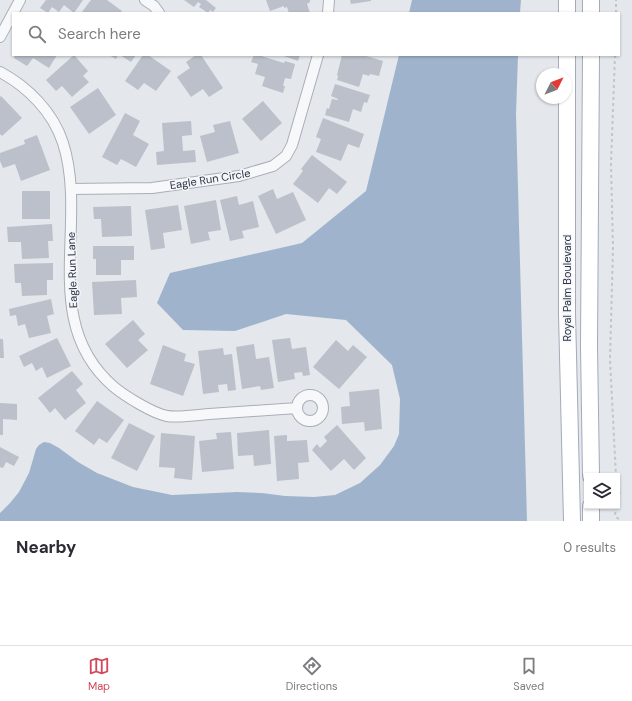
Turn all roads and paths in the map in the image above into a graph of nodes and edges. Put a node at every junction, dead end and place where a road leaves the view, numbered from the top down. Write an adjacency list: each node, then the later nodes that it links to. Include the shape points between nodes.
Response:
1 (20, 0): 7 (street)
2 (144, 0): 8 (street)
3 (329, 0): 9 (street)
4 (567, 0): 10 (main road)
5 (592, 0): 11 (main road)
6 (616, 0): 12 (path)
7 (14, 12)
8 (159, 12)
9 (328, 12)
10 (567, 12)
11 (591, 12)
12 (616, 12)
13 (12, 15): 14 (street)
14 (0, 37)
15 (318, 56): 20 (street, Eagle Run Circle, via 292,145 286,156 273,166 239,176 152,188)
16 (567, 56): 26 (main road, Royal Palm Boulevard, via 567,314)
17 (591, 56): 22 (main road, Royal Palm Boulevard)
18 (615, 56): 23 (path, via 611,164 613,248 610,360)
19 (0, 72): 20 (street, Eagle Run Lane, via 36,98 52,120 63,142)
20 (71, 189): 21 (street, Eagle Run Lane, via 70,296 80,341 92,363 105,379 141,405 167,416)
21 (297, 408)
22 (590, 473)
23 (616, 473)
24 (591, 509): 27 (main road)
25 (616, 509): 28 (path, via 615,516)
26 (572, 521)
27 (591, 521)
28 (621, 521)

